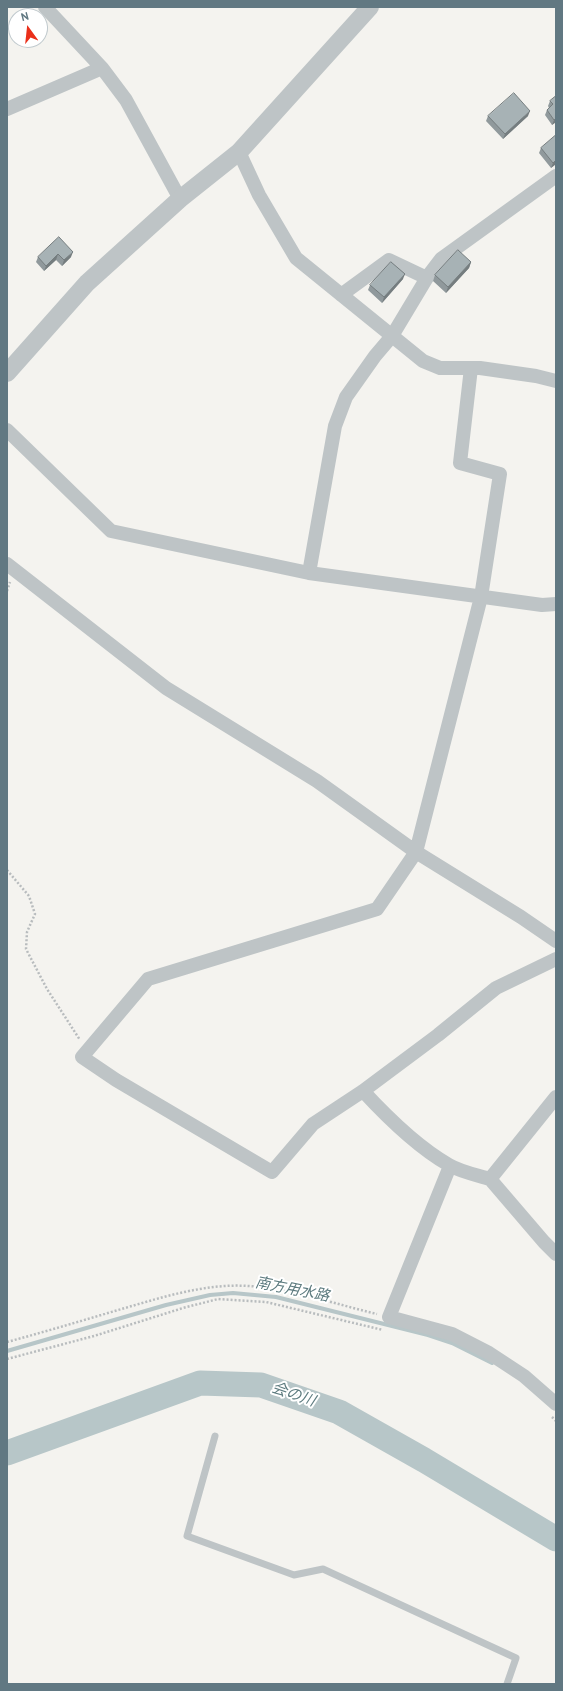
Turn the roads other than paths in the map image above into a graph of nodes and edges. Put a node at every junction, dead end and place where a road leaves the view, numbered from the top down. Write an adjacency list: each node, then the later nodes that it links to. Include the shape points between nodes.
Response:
1 (45, 7): 3 (street)
2 (370, 7): 5 (street)
3 (102, 68): 4 (street); 7 (street, via 126,100)
4 (7, 109)
5 (239, 152): 7 (street); 9 (street, via 259,195 296,258)
6 (554, 181): 8 (street, via 441,259)
7 (180, 199): 12 (street, via 87,283)
8 (427, 278): 9 (street, via 389,260); 10 (street)
9 (341, 295): 10 (street)
10 (392, 336): 11 (street, via 424,361 440,368); 16 (street, via 346,397 335,426)
11 (470, 368): 13 (street); 17 (street, via 460,463 500,474)
12 (7, 373)
13 (556, 381)
14 (7, 430): 16 (street, via 111,531)
15 (7, 564): 19 (street, via 166,688 317,781)
16 (309, 573): 17 (street)
17 (481, 597): 18 (street, via 542,605); 19 (street)
18 (556, 604)
19 (416, 852): 20 (street); 22 (street, via 377,909 148,979 82,1057 116,1080 272,1172 313,1124)
20 (556, 941)
21 (556, 959): 22 (street, via 496,988)
22 (363, 1091): 24 (street, via 416,1141)
23 (556, 1097): 25 (street)
24 (450, 1166): 25 (street); 27 (street, via 387,1324 452,1334 524,1376)
25 (490, 1179): 26 (street)
26 (556, 1254)
27 (552, 1408)
28 (215, 1436): 29 (lane, via 187,1536 294,1575 323,1569 516,1658)
29 (507, 1684)

